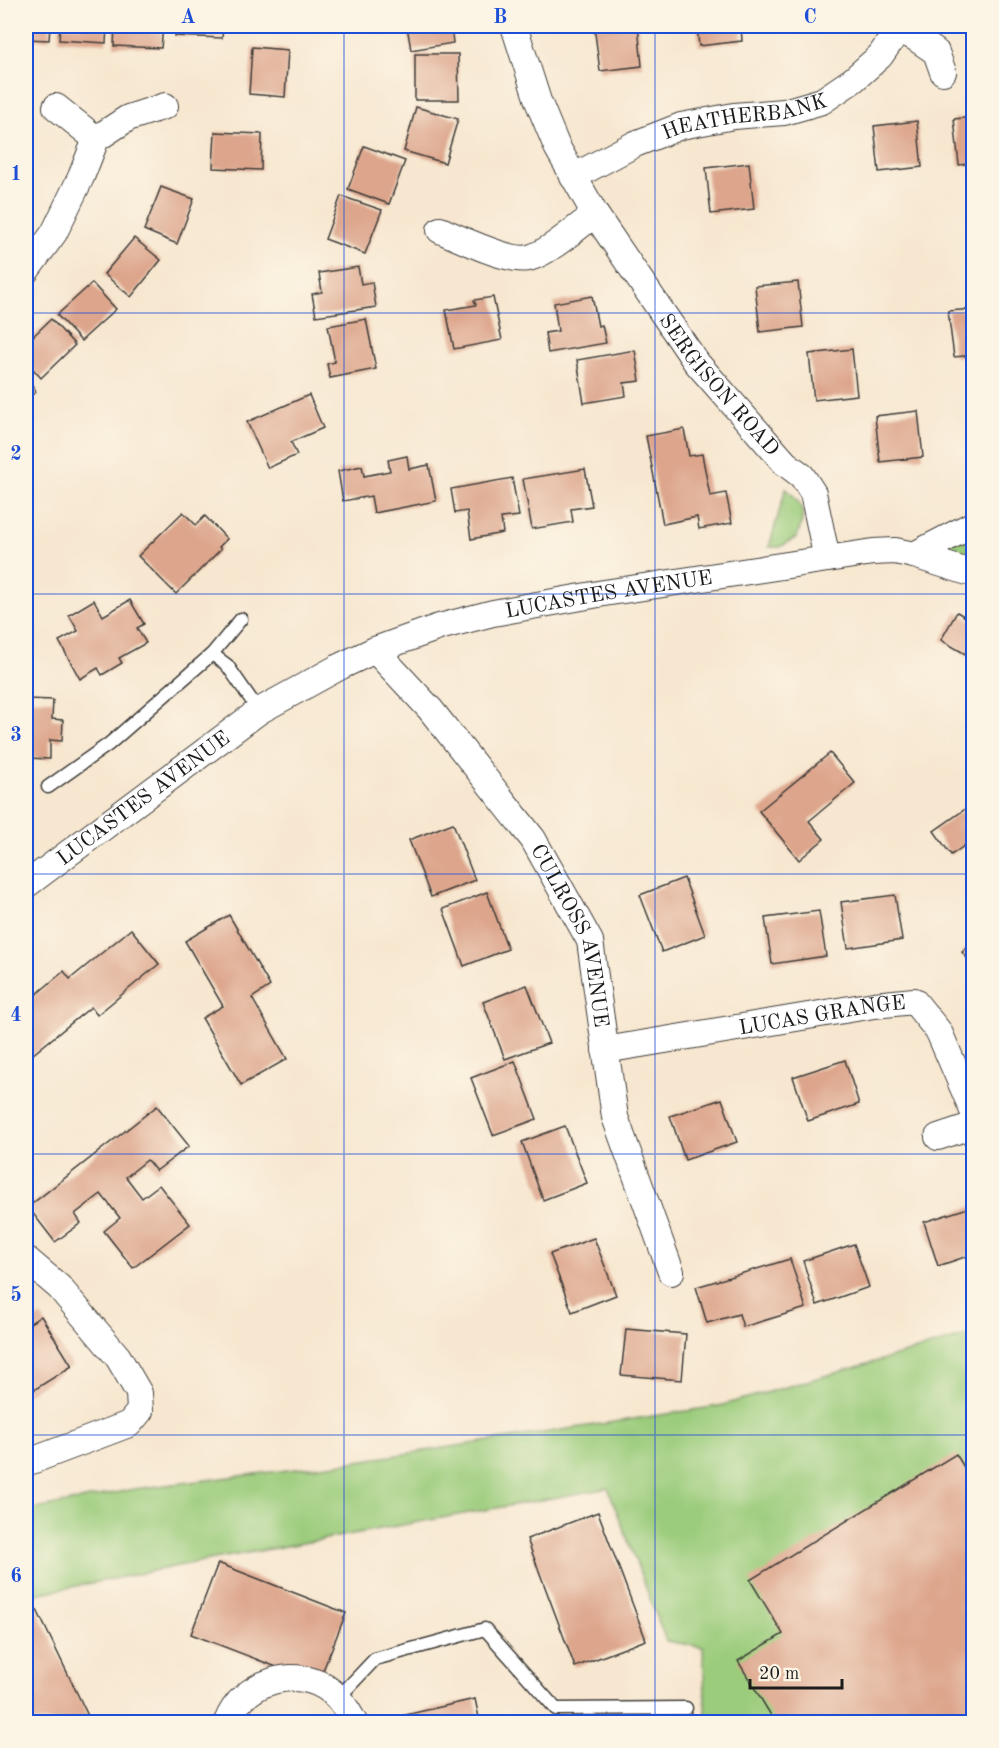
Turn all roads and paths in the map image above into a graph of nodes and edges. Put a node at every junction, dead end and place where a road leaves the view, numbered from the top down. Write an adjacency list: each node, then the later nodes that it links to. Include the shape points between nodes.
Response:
1 (514, 26): 7 (street, SERGISON ROAD, via 538,101)
2 (900, 28): 3 (street, HEATHERBANK, via 936,52); 7 (street, HEATHERBANK, via 880,56 822,101 784,112 681,126 635,144)
3 (944, 72)
4 (165, 106): 6 (street, via 128,118)
5 (56, 107): 6 (street)
6 (96, 139): 10 (street, via 54,233)
7 (573, 177): 8 (street, SERGISON ROAD)
8 (595, 214): 9 (street, via 527,259 507,256); 13 (street, SERGISON ROAD, via 696,362 785,463 802,476 813,493)
9 (440, 230)
10 (26, 271)
11 (974, 524): 12 (street)
12 (914, 555): 13 (street, LUCASTES AVENUE, via 873,552); 14 (street, LUCASTES AVENUE)
13 (827, 559): 16 (street, LUCASTES AVENUE, via 493,613)
14 (974, 574)
15 (241, 619): 17 (lane)
16 (375, 650): 18 (street, LUCASTES AVENUE); 21 (street, CULROSS AVENUE, via 430,709 533,838 590,941)
17 (212, 654): 18 (lane, via 227,665); 19 (lane, via 110,744)
18 (259, 711): 20 (street, LUCASTES AVENUE)
19 (48, 787)
20 (26, 885)
21 (605, 1050): 22 (street, LUCAS GRANGE, via 914,1001 939,1032); 26 (street, CULROSS AVENUE, via 615,1116)
22 (974, 1113)
23 (974, 1125): 24 (street)
24 (938, 1137)
25 (26, 1259): 27 (street, via 59,1287 118,1357 139,1393 140,1411 129,1424)
26 (671, 1272)
27 (26, 1463)
28 (338, 1698): 29 (lane, via 375,1659 485,1629 555,1709); 30 (street, via 310,1680 287,1678 265,1683 246,1695); 31 (street)
29 (686, 1708)
30 (227, 1722)
31 (354, 1722)

